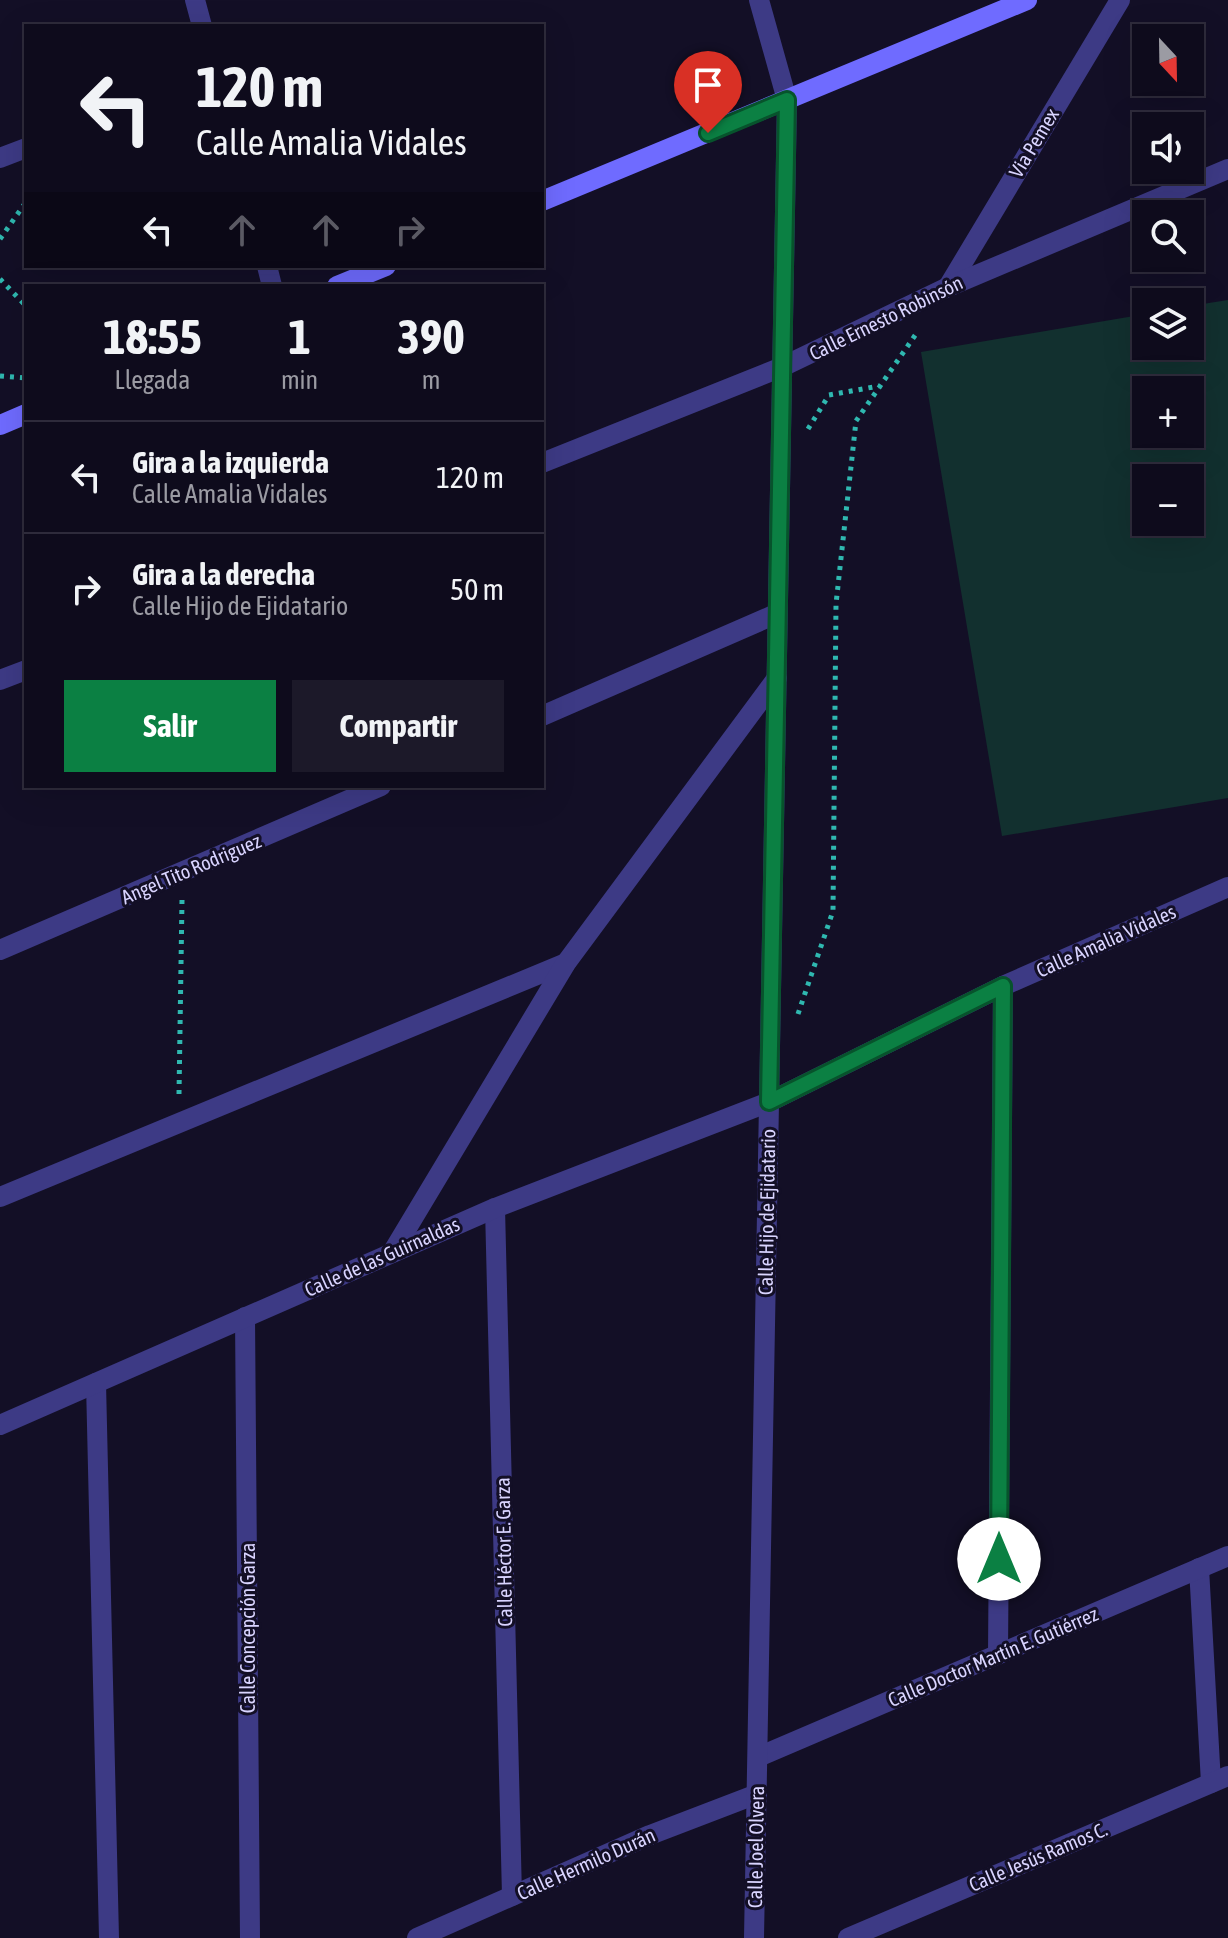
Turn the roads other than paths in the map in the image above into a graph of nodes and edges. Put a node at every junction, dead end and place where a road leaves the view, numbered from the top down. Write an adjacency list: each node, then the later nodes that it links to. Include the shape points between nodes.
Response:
1 (195, 0): 6 (street)
2 (759, 0): 7 (street, Calle Hijo de Ejidatario)
3 (1027, 0): 5 (street)
4 (1120, 0): 14 (street, Via Pemex)
5 (997, 6): 7 (street)
6 (201, 24)
7 (787, 100): 11 (street); 15 (street, Calle Hijo de Ejidatario)
8 (24, 149): 9 (street)
9 (0, 158)
10 (1228, 169): 14 (street, Calle Ernesto Robinsón)
11 (544, 200)
12 (381, 268): 13 (street)
13 (342, 284)
14 (948, 287): 15 (street, Calle Ernesto Robinsón)
15 (782, 367): 18 (street, Calle Ernesto Robinsón); 19 (street, Calle Hijo de Ejidatario)
16 (24, 415): 17 (street)
17 (0, 425)
18 (544, 462)
19 (776, 614): 21 (street, Calle Hijo de Ejidatario); 23 (street)
20 (24, 671): 22 (street)
21 (777, 678): 27 (street); 29 (street, Calle Hijo de Ejidatario)
22 (0, 680)
23 (544, 715)
24 (376, 788): 26 (street, Angel Tito Rodriguez)
25 (1228, 887): 28 (street, Calle Amalia Vidales)
26 (0, 950)
27 (566, 963): 30 (street); 32 (street)
28 (1003, 986): 29 (street, Calle Amalia Vidales); 38 (street)
29 (769, 1102): 31 (street, Calle de las Guirnaldas); 39 (street, Calle Hijo de Ejidatario)
30 (0, 1197)
31 (495, 1208): 32 (street, Calle de las Guirnaldas); 42 (street, Calle Héctor E. Garza)
32 (392, 1253): 33 (street, Calle de las Guirnaldas)
33 (245, 1317): 34 (street, Calle de las Guirnaldas); 44 (street, Calle Concepción Garza)
34 (96, 1383): 35 (street, Calle de las Guirnaldas); 43 (street)
35 (0, 1425)
36 (1228, 1556): 37 (street, Calle Doctor Martín E. Gutiérrez)
37 (1199, 1568): 38 (street, Calle Doctor Martín E. Gutiérrez); 40 (street)
38 (998, 1655): 39 (street, Calle Doctor Martín E. Gutiérrez)
39 (758, 1757): 41 (street, Calle Joel Olvera)
40 (1220, 1779): 47 (street, Calle Jesús Ramos C.)
41 (757, 1794): 42 (street, Calle Hermilo Durán); 46 (street, Calle Joel Olvera)
42 (512, 1896): 45 (street, Calle Hermilo Durán)
43 (109, 1938)
44 (250, 1938)
45 (417, 1938)
46 (754, 1938)
47 (848, 1938)

